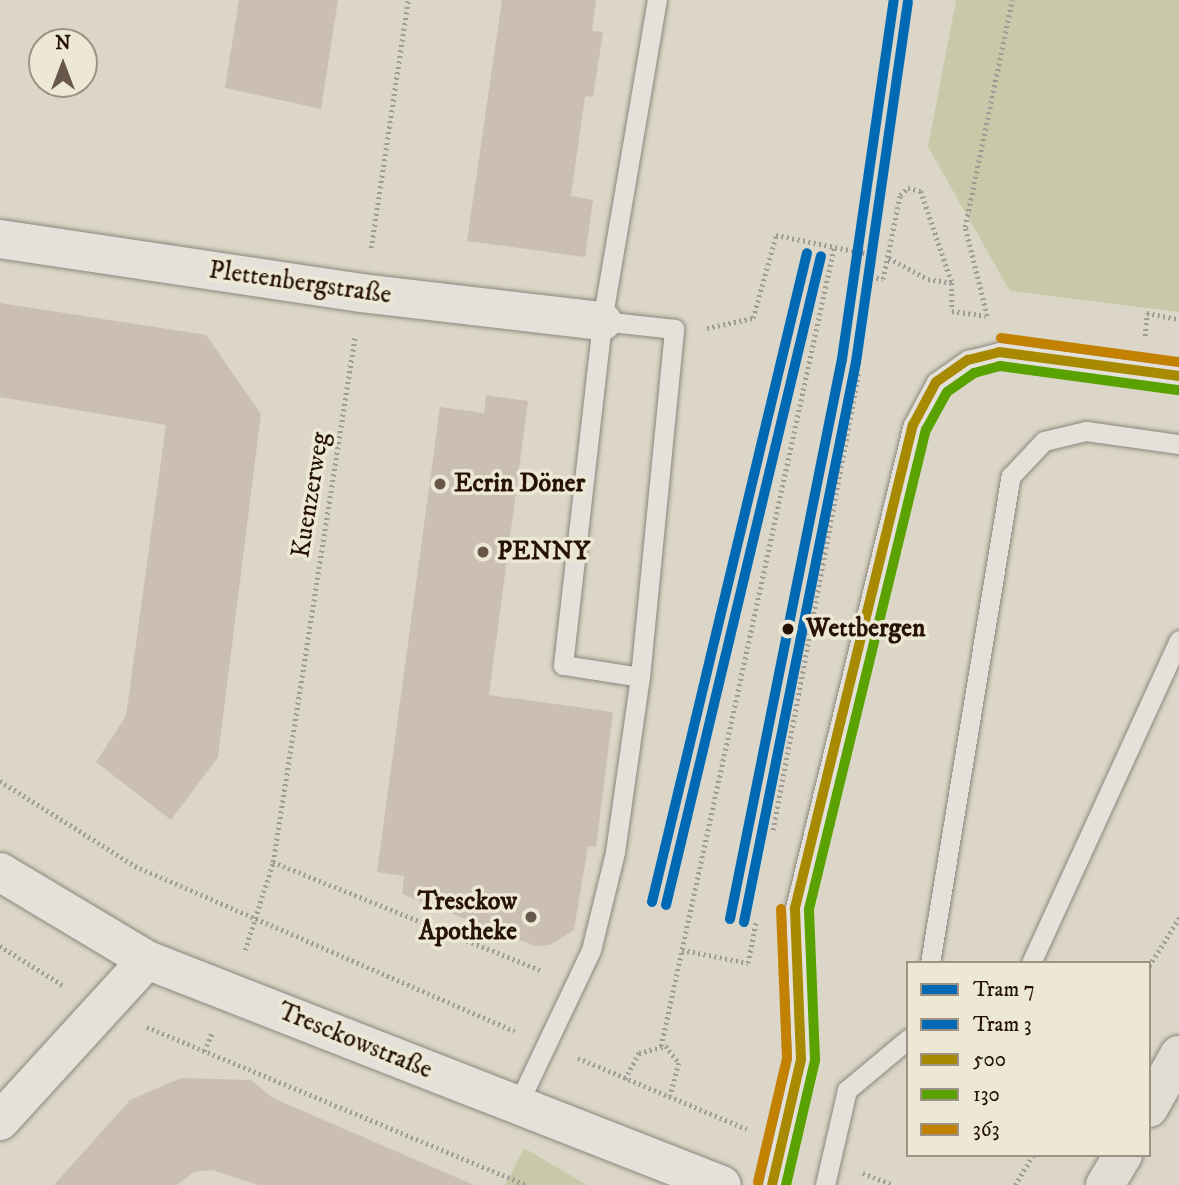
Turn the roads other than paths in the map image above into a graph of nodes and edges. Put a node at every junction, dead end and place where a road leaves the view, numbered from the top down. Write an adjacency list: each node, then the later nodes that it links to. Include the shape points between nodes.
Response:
1 (657, 0): 3 (lane)
2 (0, 239): 3 (street, Plettenbergstraße, via 362,293)
3 (602, 321): 7 (lane, via 674,328); 7 (lane, via 563,665)
4 (1179, 376): 19 (lane, via 999,352 968,360 936,382 913,425 795,908 801,1059)
5 (1179, 444): 10 (lane, via 1086,431 1044,441 1011,476)
6 (1179, 640): 11 (lane)
7 (640, 677): 15 (lane, via 615,852 591,950)
8 (0, 872): 9 (street, Tresckowstraße)
9 (147, 960): 15 (street, Tresckowstraße); 16 (street)
10 (930, 961)
11 (1032, 961)
12 (906, 1041): 20 (lane, via 847,1090)
13 (1179, 1055): 14 (main road)
14 (1151, 1104)
15 (517, 1107): 18 (street, Tresckowstraße)
16 (0, 1121)
17 (1122, 1157): 21 (main road)
18 (722, 1185)
19 (772, 1185)
20 (825, 1185)
21 (1105, 1185)

